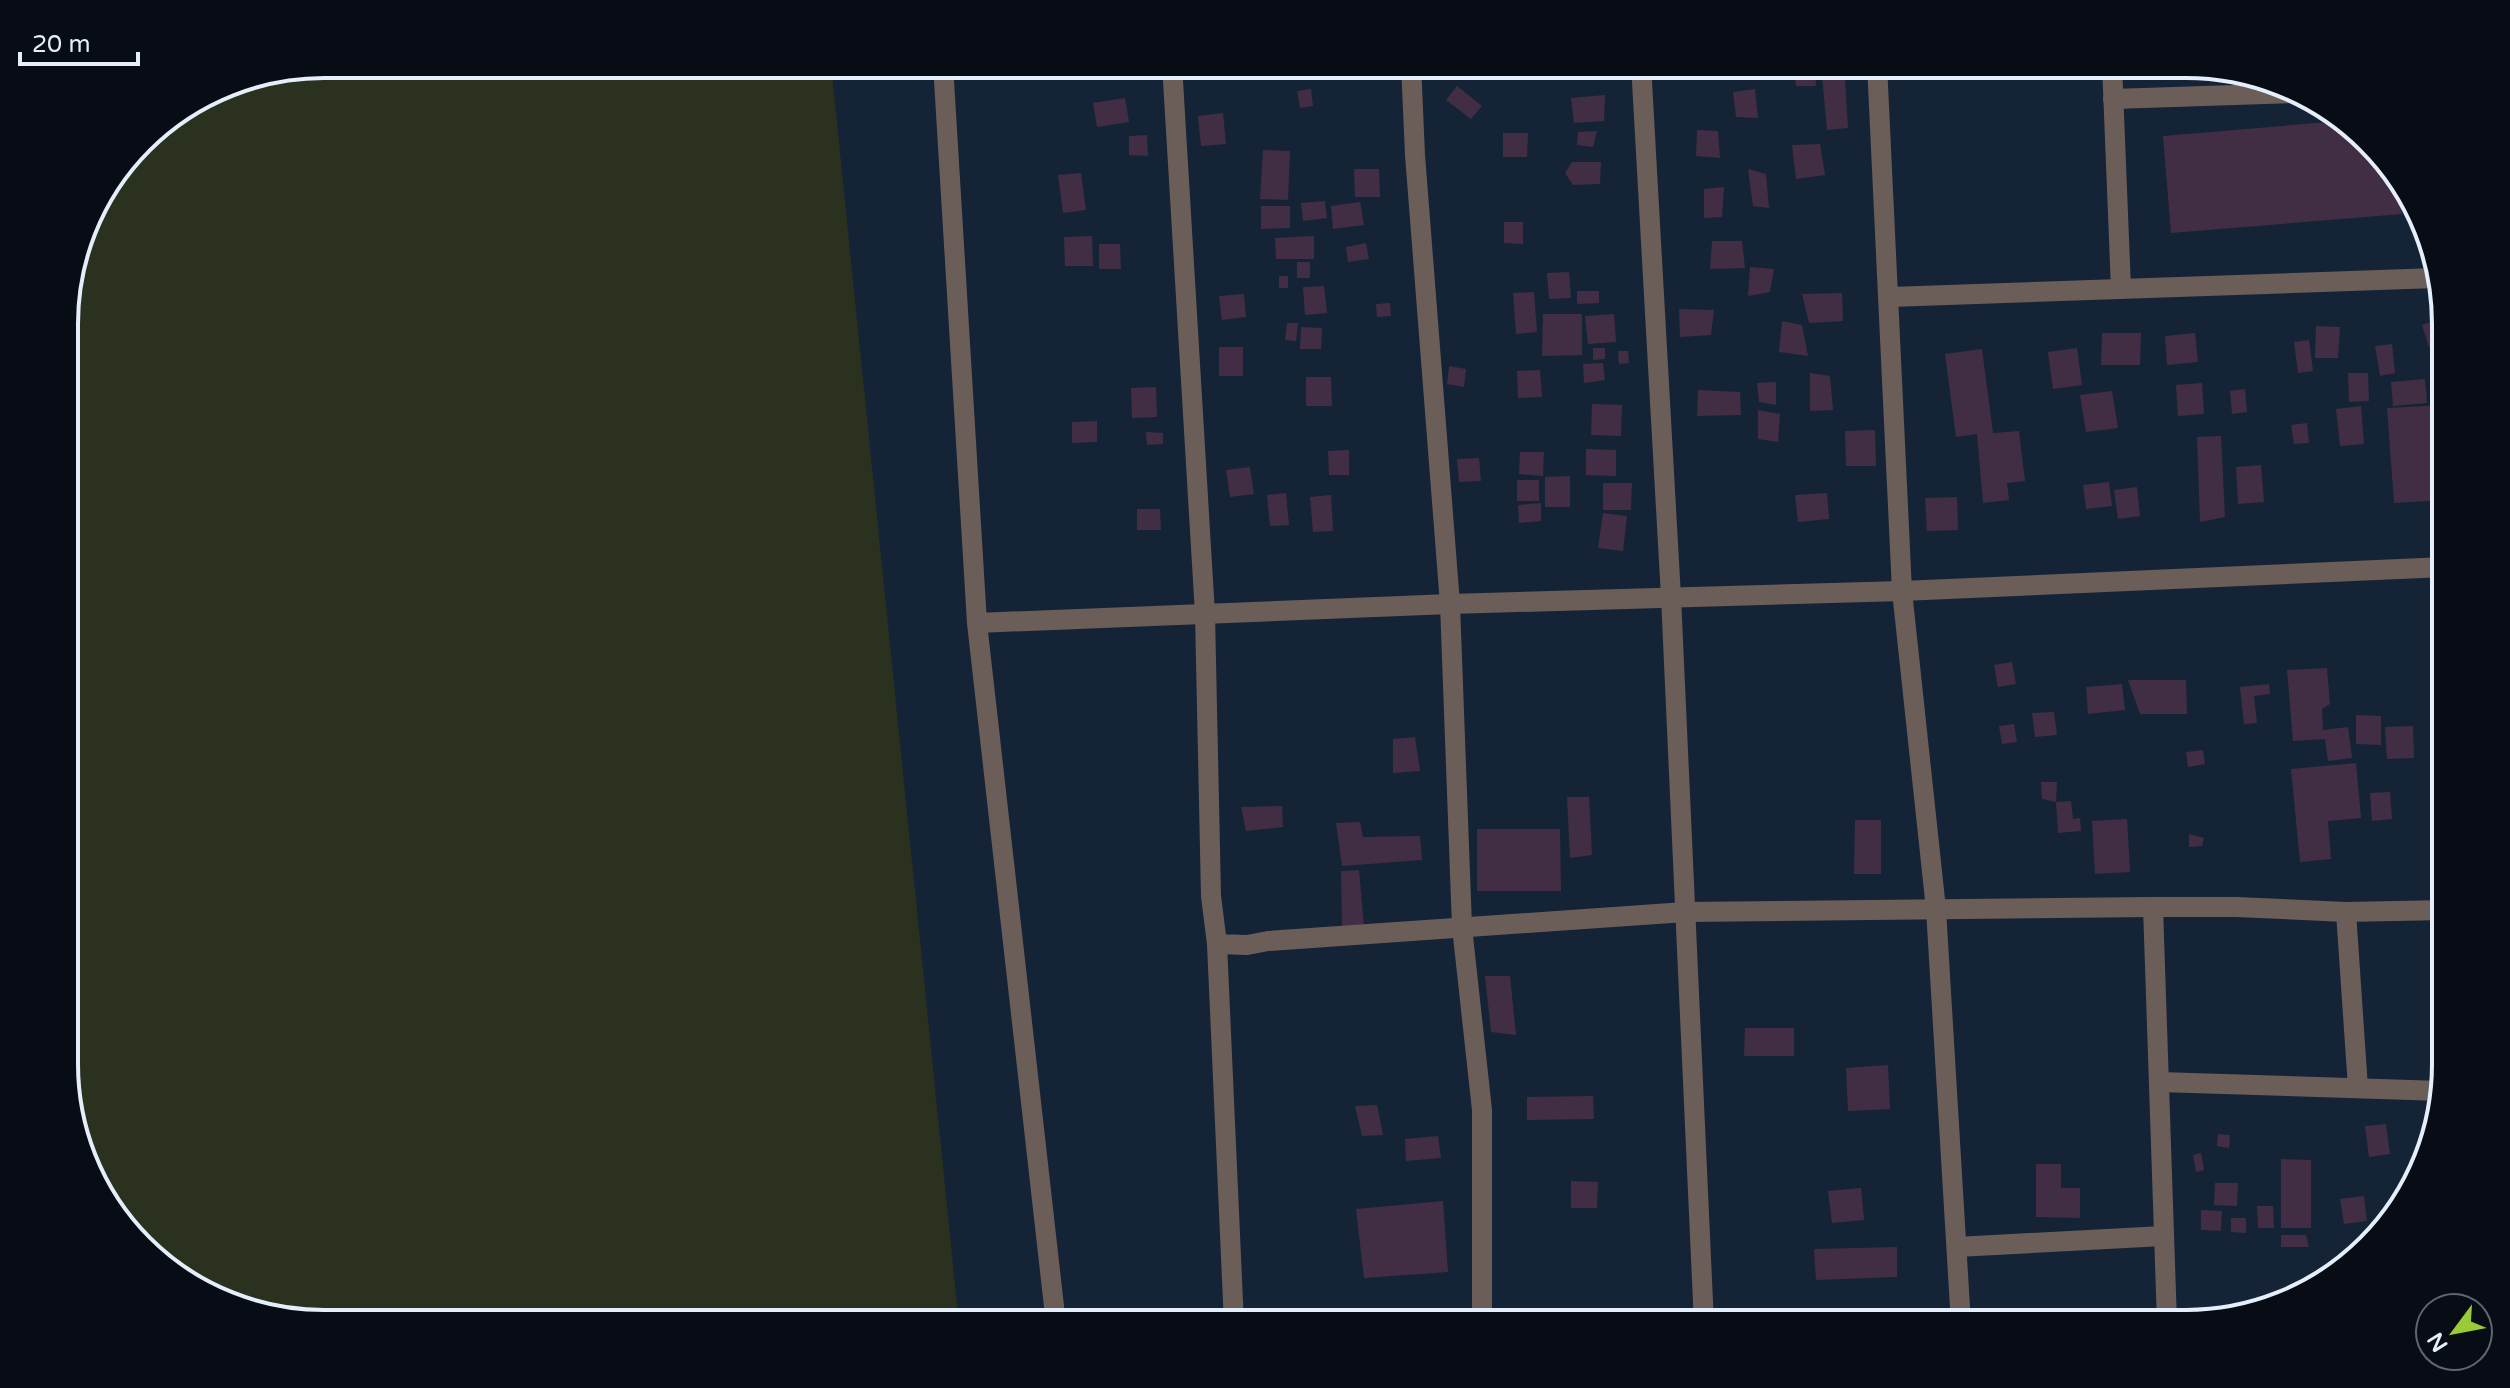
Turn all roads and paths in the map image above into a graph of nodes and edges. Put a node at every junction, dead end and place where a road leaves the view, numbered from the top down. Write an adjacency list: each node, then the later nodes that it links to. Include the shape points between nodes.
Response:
1 (944, 78): 17 (street)
2 (1173, 78): 16 (street)
3 (1412, 78): 15 (street)
4 (1642, 78): 14 (street)
5 (1878, 78): 11 (street)
6 (2112, 78): 8 (street)
7 (2271, 94): 8 (street)
8 (2113, 99): 10 (street)
9 (2427, 278): 10 (street)
10 (2121, 289): 11 (street)
11 (1890, 297): 13 (street)
12 (2432, 568): 13 (street)
13 (1902, 591): 14 (street); 19 (street)
14 (1671, 597): 15 (street); 21 (street)
15 (1450, 604): 16 (street); 23 (street)
16 (1205, 614): 17 (street); 24 (street, via 1211,896)
17 (977, 623): 34 (street)
18 (2153, 907): 19 (street); 22 (street); 25 (street)
19 (1936, 909): 21 (street); 29 (street)
20 (2432, 910): 22 (street)
21 (1685, 912): 23 (street); 31 (street)
22 (2346, 912): 26 (street)
23 (1462, 927): 24 (street); 30 (street, via 1482,1110)
24 (1217, 944): 35 (street)
25 (2159, 1082): 26 (street); 28 (street)
26 (2358, 1088): 27 (street)
27 (2430, 1091)
28 (2163, 1236): 29 (street); 33 (street)
29 (1957, 1247): 32 (street)
30 (1482, 1309)
31 (1703, 1309)
32 (1960, 1309)
33 (2166, 1309)
34 (1054, 1310)
35 (1233, 1310)

